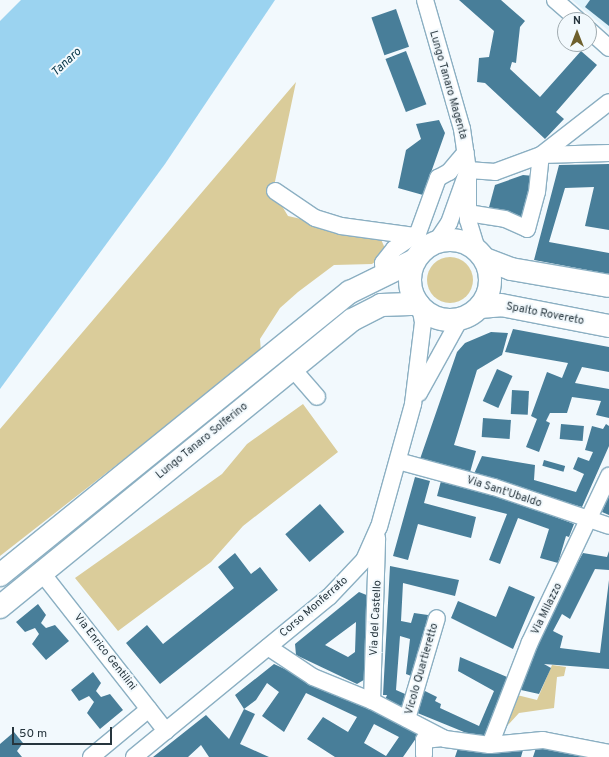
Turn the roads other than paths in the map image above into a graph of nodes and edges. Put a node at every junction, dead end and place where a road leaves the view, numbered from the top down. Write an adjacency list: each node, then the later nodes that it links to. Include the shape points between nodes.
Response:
1 (425, 0): 7 (street, Lungo Tanaro Magenta, via 462,129)
2 (555, 0): 3 (street)
3 (569, 12)
4 (597, 37): 5 (street)
5 (609, 48)
6 (609, 102): 9 (street)
7 (466, 152): 10 (street, Lungo Tanaro Magenta); 13 (street, via 449,172 438,178 426,218)
8 (609, 152): 9 (street)
9 (541, 155): 10 (street, via 495,172); 12 (street, via 537,192 527,229 505,219)
10 (468, 170): 12 (street, Lungo Tanaro Magenta); 14 (street, Lungo Tanaro Magenta, via 449,223)
11 (275, 191): 13 (street, via 315,218 348,228)
12 (468, 213): 15 (street, Lungo Tanaro Magenta)
13 (414, 236): 17 (street, via 394,249 383,262)
14 (436, 242): 15 (main road, via 456,240); 16 (main road)
15 (481, 254): 18 (main road, via 511,269); 20 (main road, via 490,285)
16 (415, 260): 17 (main road); 19 (main road, via 410,282)
17 (384, 276): 32 (main road, via 350,292)
18 (609, 286)
19 (419, 306): 21 (main road, via 437,318); 23 (main road, Lungo Tanaro Solferino, via 373,308); 25 (street, Corso Monferrato, via 423,322)
20 (480, 307): 21 (main road); 22 (main road, Spalto Rovereto, via 501,306)
21 (460, 319): 25 (street, Corso Monferrato)
22 (609, 326)
23 (292, 368): 24 (street); 31 (main road, Lungo Tanaro Solferino)
24 (317, 397)
25 (414, 404): 26 (street, Corso Monferrato)
26 (398, 461): 28 (street, Via Sant'Ubaldo, via 494,487); 30 (street, Corso Monferrato)
27 (609, 476): 28 (street, Via Milazzo)
28 (591, 520): 29 (street, Via Sant'Ubaldo); 41 (street, Via Milazzo, via 530,642)
29 (609, 526)
30 (376, 535): 35 (street, Corso Monferrato, via 364,560 343,584); 36 (street, Via del Castello)
31 (42, 573): 33 (main road, Lungo Tanaro Solferino); 37 (street, Via Enrico Gentilini)
32 (0, 575)
33 (0, 607)
34 (437, 618): 38 (street, Vicolo Quartieretto)
35 (268, 647): 36 (street, via 313,677); 39 (street, Corso Monferrato)
36 (372, 701): 38 (street)
37 (149, 709): 39 (street, Via Enrico Gentilini); 44 (street)
38 (413, 723): 40 (street); 43 (street, Vicolo Quartieretto, via 423,735)
39 (166, 731): 45 (street, Corso Monferrato)
40 (448, 740): 41 (street); 43 (street, via 425,739)
41 (490, 745): 42 (street, via 543,740)
42 (609, 753)
43 (418, 756)
44 (90, 757)
45 (134, 757)

